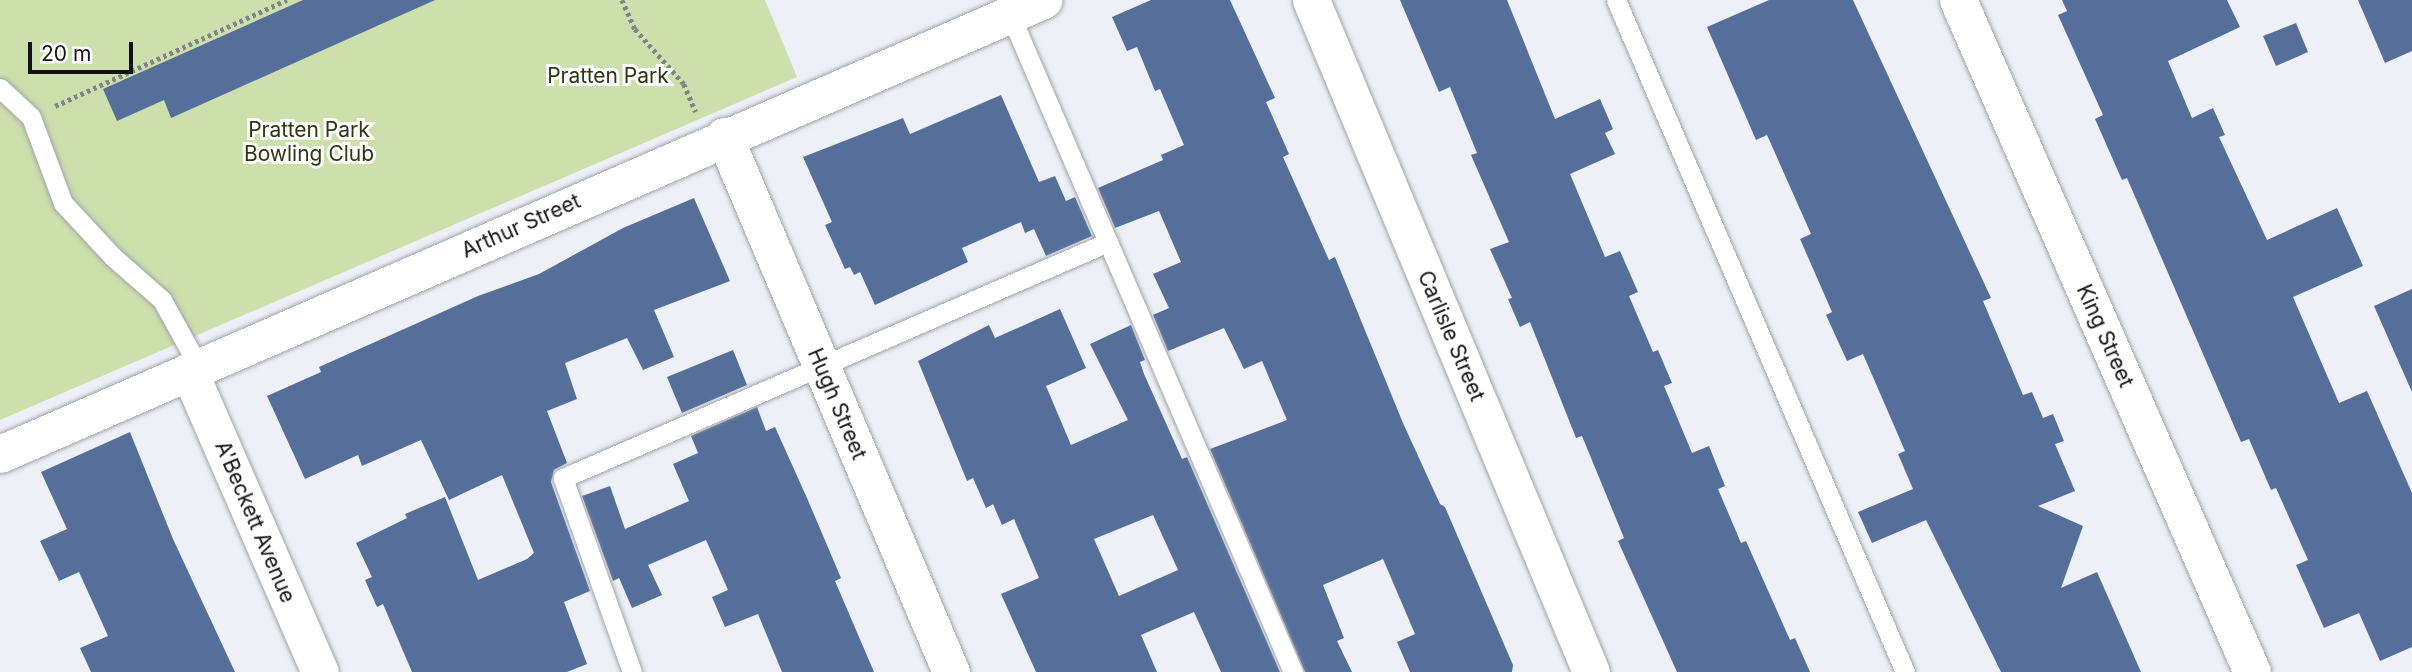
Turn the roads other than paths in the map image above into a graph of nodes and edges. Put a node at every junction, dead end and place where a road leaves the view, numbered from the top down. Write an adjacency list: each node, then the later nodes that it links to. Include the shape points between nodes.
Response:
1 (1043, 0): 5 (street, Arthur Street)
2 (1311, 0): 16 (street, Carlisle Street)
3 (1616, 0): 17 (lane)
4 (1958, 0): 18 (street, King Street)
5 (1009, 12): 7 (street, Arthur Street); 8 (lane)
6 (0, 89): 10 (lane, via 31,117 63,203 111,256 162,300)
7 (717, 140): 9 (street, Hugh Street); 10 (street, Arthur Street)
8 (1108, 242): 9 (lane); 15 (lane)
9 (820, 363): 13 (lane, via 563,478); 14 (street, Hugh Street)
10 (194, 369): 11 (street, Arthur Street); 12 (street, A'Beckett Avenue)
11 (0, 454)
12 (320, 672)
13 (632, 672)
14 (951, 672)
15 (1293, 672)
16 (1591, 672)
17 (1905, 672)
18 (2252, 672)

